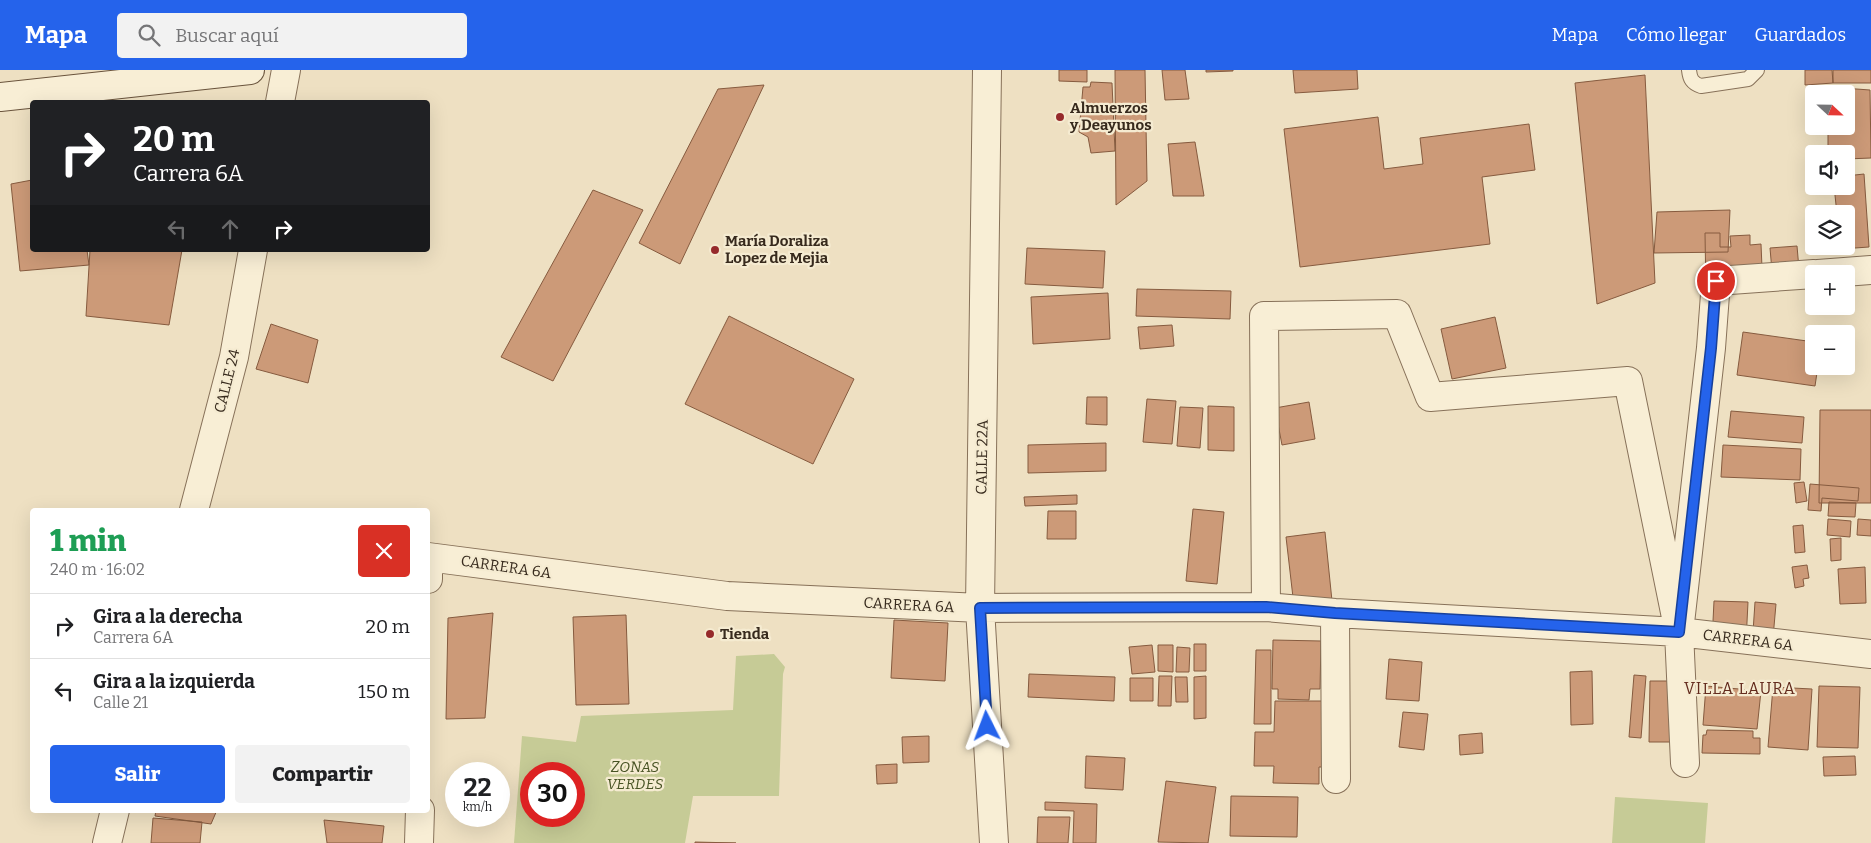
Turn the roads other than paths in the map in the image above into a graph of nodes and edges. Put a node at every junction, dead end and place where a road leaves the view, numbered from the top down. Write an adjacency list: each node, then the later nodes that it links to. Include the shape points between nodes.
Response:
1 (250, 70): 6 (street)
2 (286, 70): 7 (street)
3 (987, 70): 15 (street, CALLE 22A)
4 (1689, 70): 5 (lane, via 1690,78 1701,86 1748,79)
5 (1756, 70)
6 (0, 97)
7 (280, 100)
8 (253, 252): 12 (street, CALLE 24, via 234,356)
9 (1871, 270): 10 (street)
10 (1855, 271)
11 (1805, 275): 17 (street, via 1716,281)
12 (195, 508)
13 (430, 568): 15 (street, CARRERA 6A, via 726,596)
14 (1266, 607): 15 (street, CARRERA 6A); 16 (street, CARRERA 6A); 17 (street, via 1264,316 1396,314 1430,397 1628,381)
15 (980, 608): 25 (street, CALLE 22A)
16 (1335, 613): 17 (street, CARRERA 6A); 20 (street)
17 (1679, 632): 18 (street, CARRERA 6A); 19 (street)
18 (1871, 654)
19 (1685, 763)
20 (1336, 779)
21 (114, 813): 23 (street)
22 (420, 813): 24 (street)
23 (107, 843)
24 (419, 843)
25 (994, 843)

